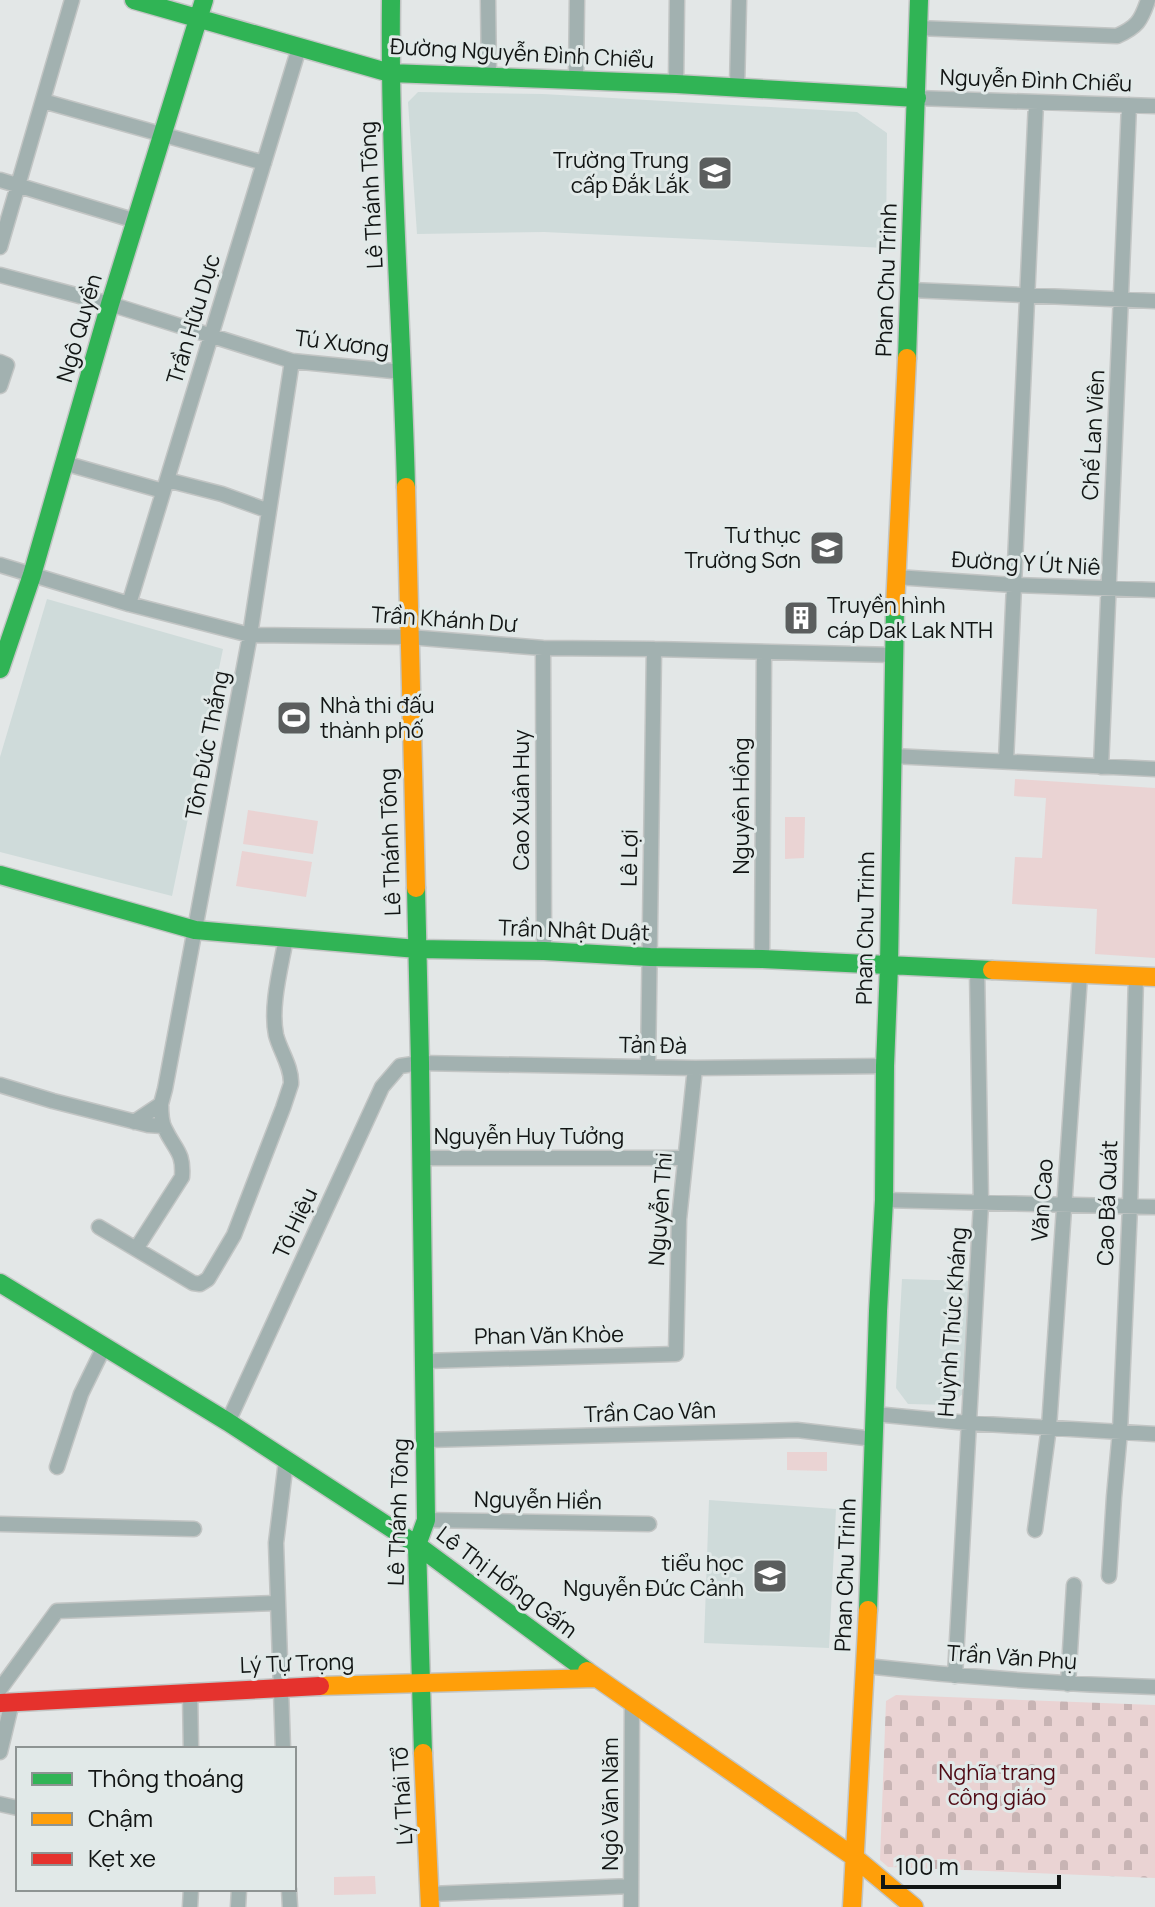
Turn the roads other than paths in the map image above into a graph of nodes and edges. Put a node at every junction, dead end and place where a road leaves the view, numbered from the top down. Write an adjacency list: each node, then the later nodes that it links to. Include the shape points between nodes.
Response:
1 (72, 0): 20 (street)
2 (134, 0): 11 (street, Đường Nguyễn Đình Chiểu)
3 (204, 0): 11 (street, Ngô Quyền)
4 (391, 0): 14 (street, Lê Thánh Tông)
5 (488, 0): 15 (street)
6 (577, 0): 16 (street)
7 (677, 0): 17 (street)
8 (739, 0): 18 (street)
9 (919, 0): 12 (street, Phan Chu Trinh)
10 (1148, 0): 12 (street, via 1134,28 1117,36)
11 (198, 20): 13 (street, Đường Nguyễn Đình Chiểu); 24 (street, Ngô Quyền)
12 (918, 28): 19 (street, Phan Chu Trinh)
13 (299, 48): 14 (street, Đường Nguyễn Đình Chiểu); 25 (street, Trần Hữu Dực)
14 (390, 73): 15 (street, Đường Nguyễn Đình Chiểu); 39 (street, Lê Thánh Tông)
15 (489, 77): 16 (street, Đường Nguyễn Đình Chiểu)
16 (576, 80): 17 (street, Đường Nguyễn Đình Chiểu)
17 (676, 84): 18 (street, Đường Nguyễn Đình Chiểu)
18 (737, 88): 19 (street, Đường Nguyễn Đình Chiểu)
19 (917, 98): 21 (street, Nguyễn Đình Chiểu); 31 (street, Phan Chu Trinh)
20 (43, 101): 24 (street); 27 (street)
21 (1036, 102): 22 (street, Nguyễn Đình Chiểu); 32 (street)
22 (1129, 105): 23 (street, Nguyễn Đình Chiểu); 33 (street, Chế Lan Viên)
23 (1155, 106)
24 (163, 134): 25 (street); 28 (street, Ngô Quyền)
25 (264, 163): 36 (street, Trần Hữu Dực)
26 (0, 180): 27 (street)
27 (18, 186): 28 (street); 29 (street)
28 (136, 221): 35 (street, Ngô Quyền)
29 (0, 247)
30 (0, 275): 35 (street, Tú Xương)
31 (911, 290): 32 (street); 46 (street, Phan Chu Trinh)
32 (1028, 296): 33 (street); 47 (street)
33 (1122, 301): 34 (street); 48 (street, Chế Lan Viên)
34 (1155, 301)
35 (110, 304): 36 (street, Tú Xương); 41 (street, Ngô Quyền)
36 (211, 335): 37 (street, Tú Xương); 42 (street, Trần Hữu Dực)
37 (292, 361): 39 (street, Tú Xương); 43 (street, Tôn Đức Thắng)
38 (3, 364): 40 (street)
39 (403, 372): 52 (street, Lê Thánh Tông)
40 (0, 386)
41 (64, 463): 42 (street); 45 (street, Ngô Quyền)
42 (165, 486): 43 (street, via 222,494); 50 (street, Trần Hữu Dực)
43 (269, 511): 51 (street, Tôn Đức Thắng)
44 (0, 565): 45 (street, Trần Khánh Dư)
45 (32, 575): 50 (street, Trần Khánh Dư); 57 (street, Ngô Quyền)
46 (896, 577): 47 (street, Đường Y Út Niê); 56 (street, Phan Chu Trinh)
47 (1013, 585): 48 (street, Đường Y Út Niê); 59 (street)
48 (1108, 589): 49 (street, Đường Y Út Niê); 60 (street, Chế Lan Viên)
49 (1155, 590)
50 (129, 604): 51 (street, Trần Khánh Dư)
51 (250, 635): 52 (street, Trần Khánh Dư); 63 (street, Tôn Đức Thắng)
52 (409, 637): 53 (street, Trần Khánh Dư); 65 (street, Lê Thánh Tông)
53 (543, 648): 54 (street, Trần Khánh Dư); 66 (street, Cao Xuân Huy)
54 (654, 649): 55 (street, Trần Khánh Dư); 67 (street, Lê Lợi)
55 (764, 653): 56 (street, Trần Khánh Dư); 68 (street, Nguyên Hồng)
56 (895, 655): 58 (street, Phan Chu Trinh)
57 (1, 660)
58 (892, 756): 59 (street); 69 (street, Phan Chu Trinh)
59 (1006, 761): 60 (street)
60 (1101, 767): 61 (street)
61 (1155, 769)
62 (0, 875): 63 (street, Trần Nhật Duật)
63 (195, 930): 64 (street, Trần Nhật Duật); 78 (street, Tôn Đức Thắng)
64 (286, 938): 65 (street, Trần Nhật Duật); 89 (street, via 275,1012 291,1084 234,1235 200,1284)
65 (417, 949): 66 (street, Trần Nhật Duật); 73 (street, Lê Thánh Tông)
66 (544, 951): 67 (street, Trần Nhật Duật)
67 (650, 957): 68 (street, Trần Nhật Duật); 75 (street, Lê Lợi)
68 (762, 959): 69 (street, Trần Nhật Duật)
69 (889, 966): 70 (street, Trần Nhật Duật); 74 (street, Phan Chu Trinh)
70 (977, 969): 71 (street, Trần Nhật Duật); 84 (street, Huỳnh Thúc Kháng)
71 (1080, 975): 72 (street, Trần Nhật Duật); 85 (street, Văn Cao)
72 (1146, 976): 86 (street, Cao Bá Quát)
73 (420, 1063): 75 (street, Tản Đà); 81 (street, Lê Thánh Tông); 95 (street, Tô Hiệu, via 400,1066 382,1087)
74 (885, 1066): 76 (street, Tản Đà); 83 (street, Phan Chu Trinh)
75 (648, 1067): 76 (street, Tản Đà)
76 (695, 1068): 82 (street, Nguyễn Thi)
77 (0, 1085): 79 (street)
78 (161, 1104): 79 (street); 80 (street, Tôn Đức Thắng)
79 (134, 1122): 80 (street)
80 (163, 1126): 89 (street, via 179,1151 182,1177)
81 (421, 1158): 82 (street, Nguyễn Huy Tưởng); 93 (street, Lê Thánh Tông)
82 (685, 1158): 92 (street, Nguyễn Thi)
83 (884, 1200): 84 (street); 94 (street, Phan Chu Trinh)
84 (981, 1203): 85 (street); 96 (street, Huỳnh Thúc Kháng)
85 (1064, 1206): 86 (street); 97 (street, Văn Cao)
86 (1130, 1206): 87 (street); 98 (street, Cao Bá Quát)
87 (1155, 1207)
88 (99, 1227): 89 (street)
89 (136, 1249)
90 (0, 1283): 91 (street, Lê Thị Hồng Gấm)
91 (104, 1347): 95 (street, Lê Thị Hồng Gấm); 103 (street, via 81,1394)
92 (676, 1354): 93 (street, Phan Văn Khòe)
93 (424, 1361): 101 (street, Lê Thánh Tông)
94 (875, 1414): 96 (street); 100 (street, Phan Chu Trinh)
95 (228, 1422): 102 (street, Lê Thị Hồng Gấm)
96 (968, 1423): 97 (street); 114 (street, Huỳnh Thúc Kháng)
97 (1049, 1427): 98 (street); 108 (street, Văn Cao)
98 (1120, 1431): 99 (street); 110 (street, Cao Bá Quát)
99 (1155, 1434)
100 (874, 1439): 101 (street, Trần Cao Vân, via 797,1430); 113 (street, Phan Chu Trinh)
101 (426, 1440): 104 (street, Lê Thánh Tông)
102 (286, 1461): 109 (street, Lê Thị Hồng Gấm); 112 (street, via 276,1543)
103 (57, 1467)
104 (426, 1520): 106 (street, Nguyễn Hiền); 109 (street, Lê Thánh Tông)
105 (0, 1524): 107 (street)
106 (649, 1524)
107 (194, 1529)
108 (1035, 1530)
109 (417, 1545): 115 (street, Lê Thị Hồng Gấm); 116 (street, Lê Thánh Tông)
110 (1109, 1576)
111 (1074, 1585): 117 (street)
112 (277, 1603): 118 (street); 121 (street, via 57,1611)
113 (866, 1666): 114 (street, Trần Văn Phụ); 126 (street, Phan Chu Trinh)
114 (955, 1676): 117 (street, Trần Văn Phụ)
115 (596, 1678): 116 (street, Lý Tự Trọng); 122 (street, Lê Thị Hồng Gấm)
116 (420, 1682): 118 (street, Lý Tự Trọng); 129 (street, Lý Thái Tổ)
117 (1068, 1684): 119 (street, Trần Văn Phụ)
118 (280, 1687): 120 (street, Lý Tự Trọng); 124 (street)
119 (1155, 1687)
120 (190, 1691): 121 (street, Lý Tự Trọng); 123 (street)
121 (4, 1698): 125 (street)
122 (632, 1701): 126 (street, Lê Thị Hồng Gấm); 127 (street, Ngô Văn Năm)
123 (191, 1747)
124 (283, 1747)
125 (0, 1752)
126 (854, 1857): 132 (street, Phan Chu Trinh); 133 (street, Lê Thị Hồng Gấm)
127 (631, 1886): 128 (street); 131 (street, Ngô Văn Năm)
128 (534, 1890): 129 (street); 130 (street)
129 (430, 1900)
130 (534, 1907)
131 (631, 1907)
132 (852, 1907)
133 (914, 1907)

